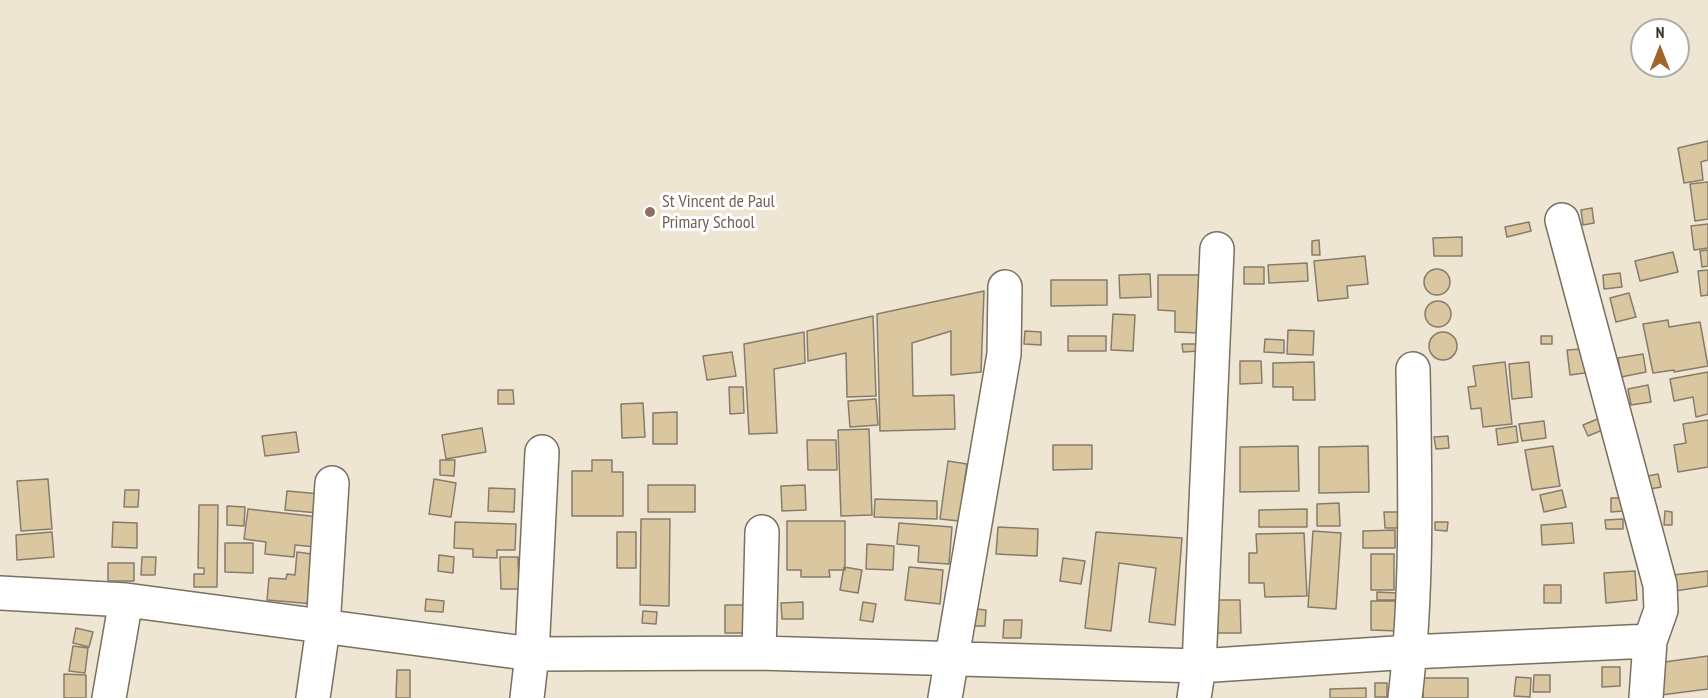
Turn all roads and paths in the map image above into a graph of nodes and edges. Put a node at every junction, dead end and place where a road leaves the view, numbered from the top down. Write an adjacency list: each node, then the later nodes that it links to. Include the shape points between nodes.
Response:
1 (1562, 220): 11 (street, via 1660,585 1661,610)
2 (1217, 249): 16 (street)
3 (1005, 287): 15 (street, via 1004,354)
4 (1413, 369): 12 (street, via 1415,523)
5 (542, 452): 13 (street)
6 (332, 483): 10 (street)
7 (762, 532): 14 (street)
8 (0, 593): 9 (street)
9 (126, 600): 10 (street); 17 (street)
10 (323, 628): 13 (street); 18 (street)
11 (1650, 641): 12 (street); 23 (street)
12 (1410, 652): 16 (street); 22 (street)
13 (532, 654): 14 (street); 19 (street)
14 (759, 654): 15 (street)
15 (952, 660): 16 (street); 20 (street)
16 (1199, 666): 21 (street)
17 (110, 698)
18 (313, 698)
19 (527, 698)
20 (945, 698)
21 (1194, 698)
22 (1405, 698)
23 (1646, 698)

